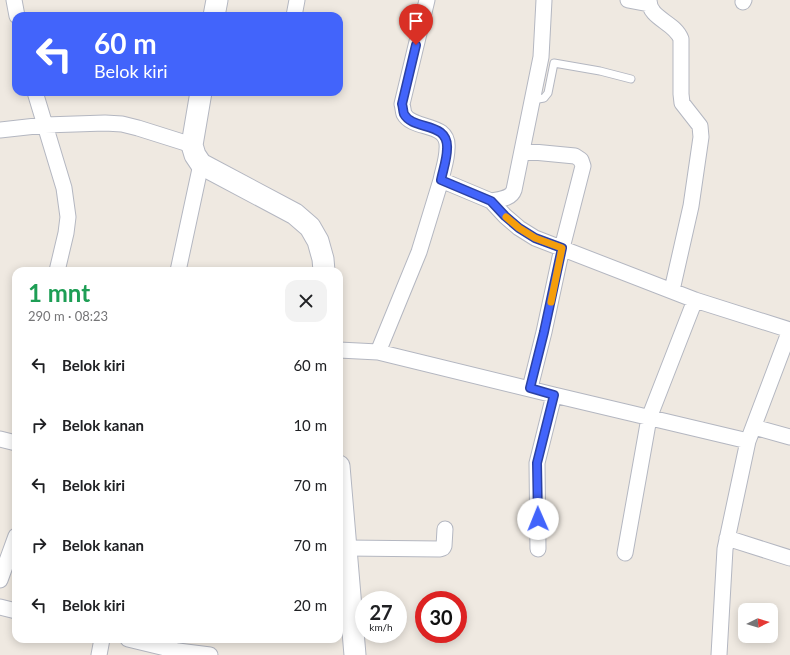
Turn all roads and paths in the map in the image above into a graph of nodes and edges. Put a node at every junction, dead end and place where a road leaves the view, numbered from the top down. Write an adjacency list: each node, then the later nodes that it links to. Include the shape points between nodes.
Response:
1 (14, 0): 8 (street)
2 (217, 0): 9 (main road)
3 (297, 0): 10 (street)
4 (427, 0): 20 (street, via 402,104 404,114 410,120 439,130 445,136 448,147)
5 (544, 0): 14 (street, via 541,57)
6 (628, 0): 7 (street)
7 (649, 2): 26 (street, via 655,14 679,32 682,103 700,126 701,137 691,206)
8 (16, 12)
9 (215, 12)
10 (295, 12)
11 (632, 79): 14 (lane, via 554,64 548,93 544,98)
12 (36, 96): 15 (street)
13 (201, 96): 17 (main road)
14 (533, 100): 18 (street)
15 (45, 125): 16 (street); 17 (street, via 122,124); 23 (street, via 64,188 68,217)
16 (0, 130)
17 (192, 145): 19 (main road)
18 (523, 151): 21 (street, via 512,194); 22 (street, via 575,156 581,160 583,166)
19 (201, 164): 24 (street); 25 (main road, via 276,202 305,222 318,241)
20 (441, 180): 21 (street); 30 (street, via 419,252)
21 (491, 201): 22 (street, via 519,228 535,238)
22 (562, 248): 26 (street); 31 (street)
23 (58, 267)
24 (179, 267)
25 (324, 267)
26 (672, 290): 27 (street)
27 (695, 300): 28 (street); 33 (street)
28 (790, 330): 34 (street)
29 (343, 350): 30 (street)
30 (378, 352): 31 (street)
31 (530, 388): 32 (street)
32 (554, 395): 33 (street); 44 (street, via 537,463)
33 (649, 418): 37 (street); 45 (street)
34 (754, 427): 35 (street); 37 (street)
35 (790, 437)
36 (0, 439): 38 (street)
37 (748, 441): 41 (street)
38 (12, 442)
39 (343, 529): 43 (main road)
40 (445, 529): 43 (street, via 444,546 440,549)
41 (727, 538): 46 (street); 55 (street)
42 (12, 547): 47 (street)
43 (346, 548): 54 (main road)
44 (538, 549)
45 (625, 554)
46 (790, 558)
47 (0, 580)
48 (0, 608): 49 (street)
49 (12, 611)
50 (101, 643): 52 (street)
51 (145, 643): 53 (street)
52 (99, 655)
53 (210, 655)
54 (354, 655)
55 (719, 655)

